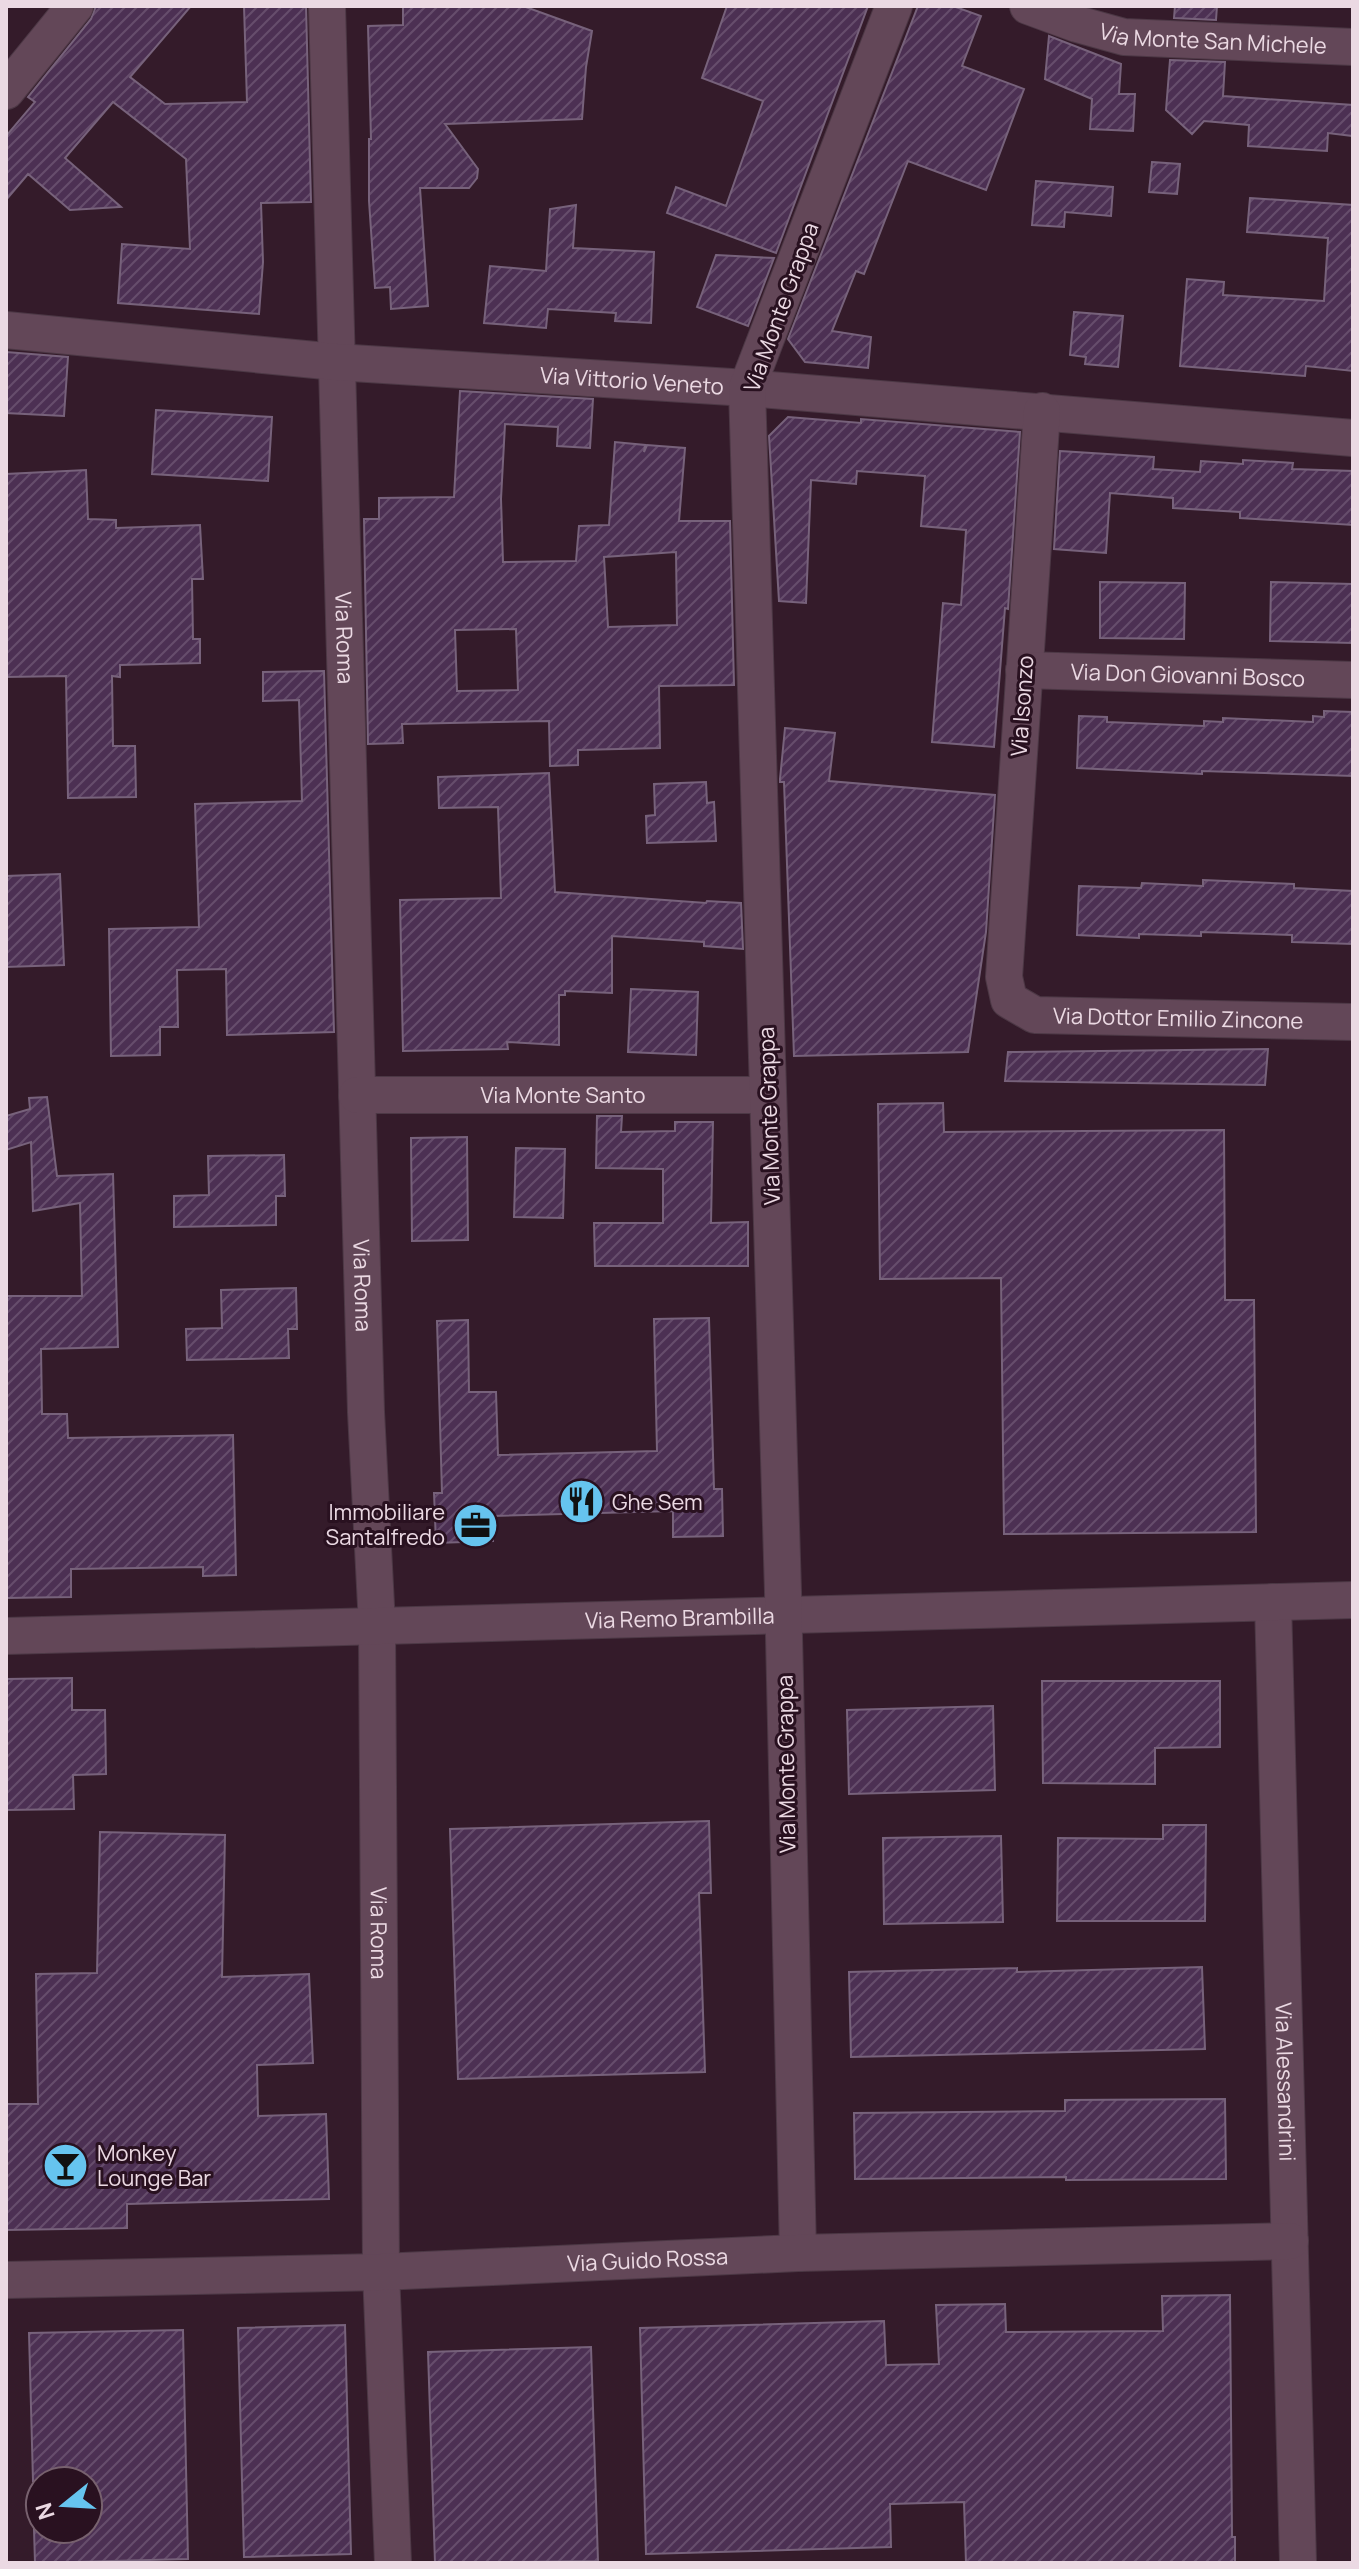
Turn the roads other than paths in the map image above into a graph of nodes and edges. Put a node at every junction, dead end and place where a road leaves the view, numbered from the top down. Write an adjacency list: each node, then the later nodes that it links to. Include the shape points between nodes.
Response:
1 (75, 6): 6 (street)
2 (327, 6): 8 (street, Via Roma)
3 (894, 6): 9 (street, Via Monte Grappa)
4 (1028, 6): 5 (street, Via Monte San Michele, via 1124,37)
5 (1353, 47)
6 (6, 91)
7 (6, 330): 8 (street, Via Vittorio Veneto)
8 (336, 362): 9 (street, Via Vittorio Veneto); 16 (street, Via Roma)
9 (747, 388): 10 (street, Via Vittorio Veneto); 17 (street, Via Monte Grappa)
10 (1042, 411): 11 (street, Via Vittorio Veneto); 12 (street, Via Isonzo)
11 (1353, 438)
12 (1024, 670): 13 (street, Via Don Giovanni Bosco); 14 (street, Via Isonzo, via 1004,977)
13 (1353, 680)
14 (1009, 1000): 15 (street, Via Dottor Emilio Zincone, via 1035,1015)
15 (1353, 1022)
16 (357, 1095): 17 (street, Via Monte Santo); 21 (street, Via Roma)
17 (768, 1095): 20 (street, Via Monte Grappa)
18 (1353, 1600): 19 (street, Via Remo Brambilla)
19 (1273, 1602): 20 (street, Via Remo Brambilla); 23 (street, Via Alessandrini)
20 (782, 1615): 21 (street, Via Remo Brambilla); 24 (street, Via Monte Grappa)
21 (377, 1625): 22 (street, Via Remo Brambilla); 25 (street, Via Roma)
22 (6, 1636)
23 (1290, 2241): 24 (street, Via Guido Rossa); 28 (street, Via Alessandrini)
24 (798, 2253): 25 (street, Via Guido Rossa)
25 (381, 2272): 26 (street, Via Guido Rossa); 27 (street, Via Roma)
26 (6, 2280)
27 (393, 2563)
28 (1298, 2563)

